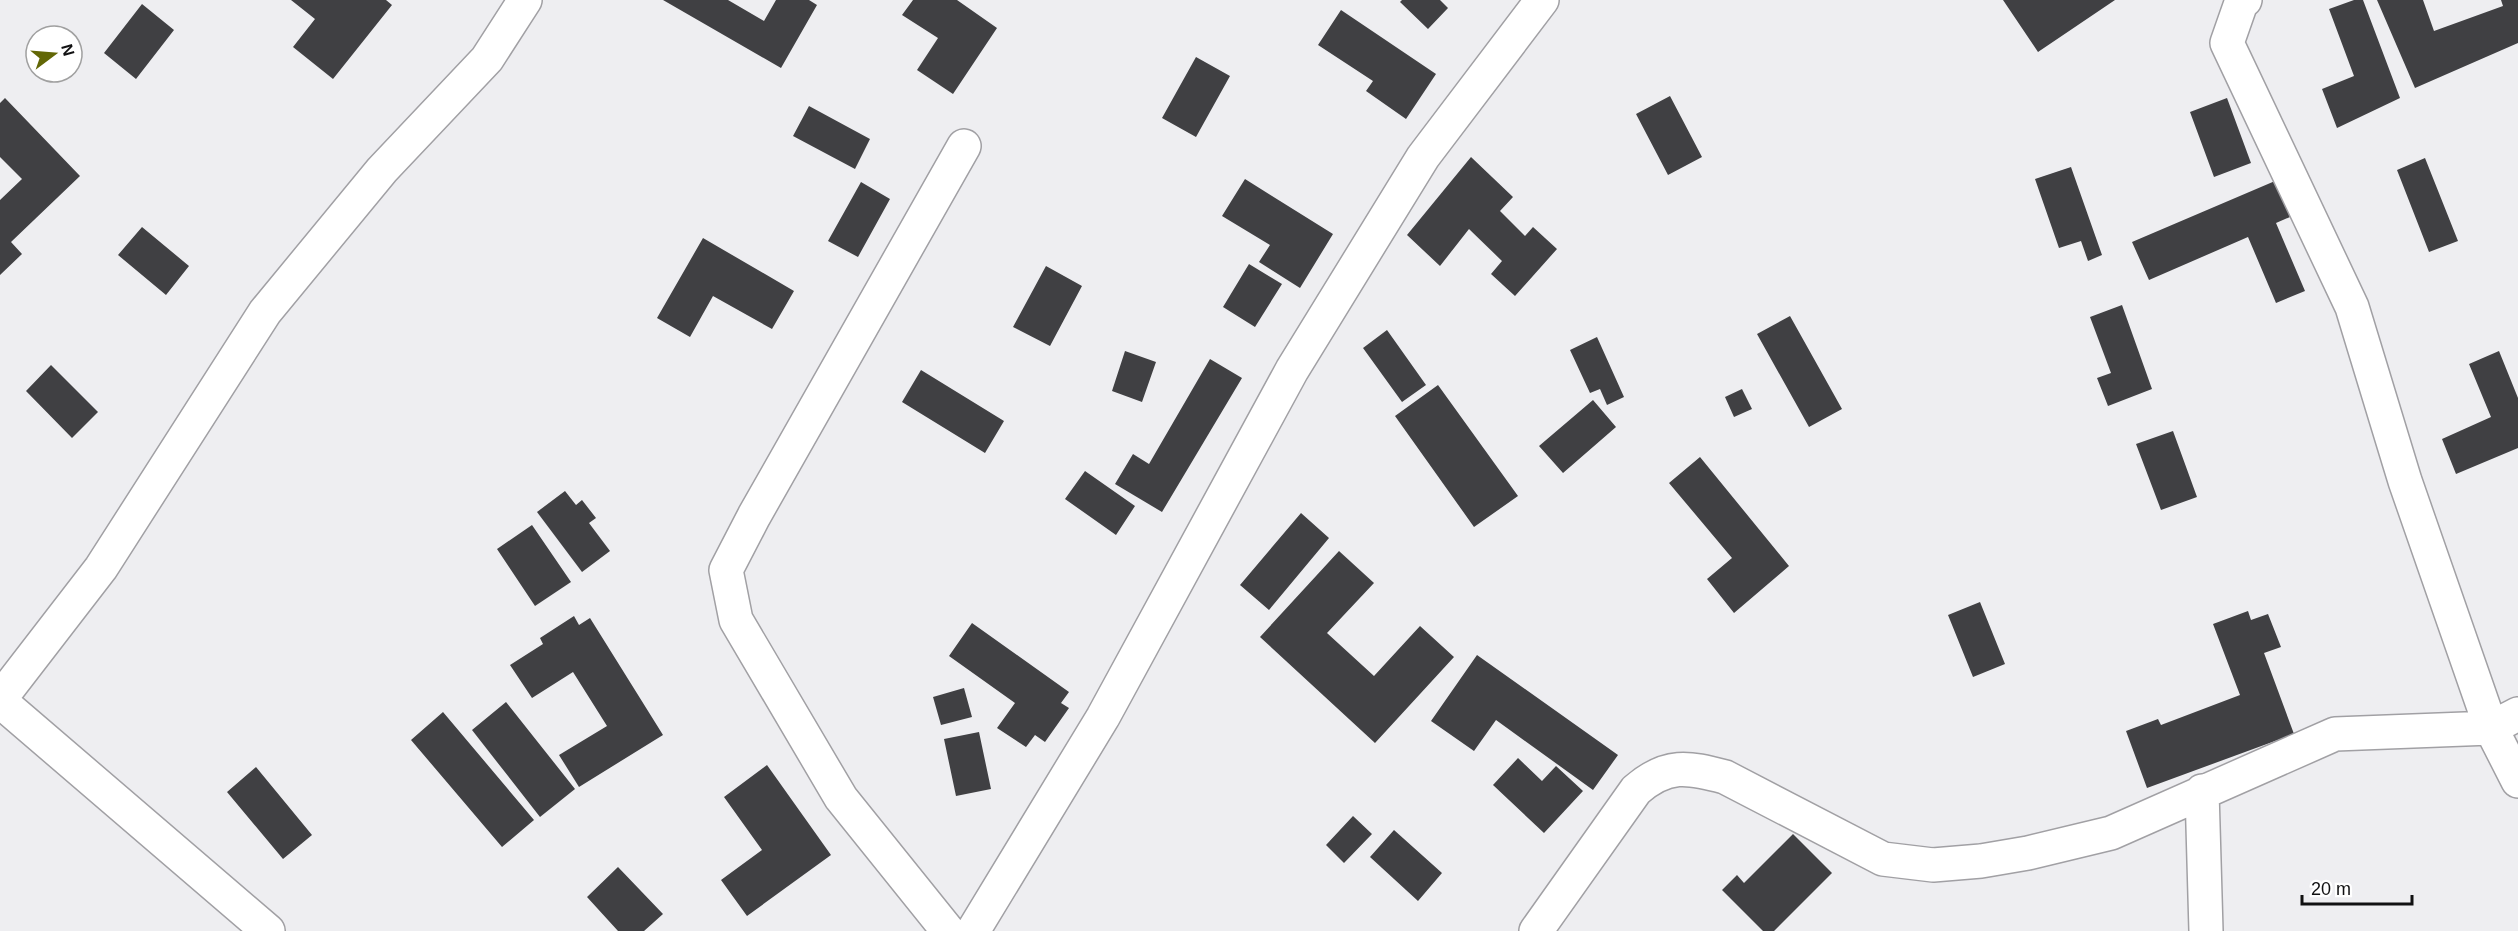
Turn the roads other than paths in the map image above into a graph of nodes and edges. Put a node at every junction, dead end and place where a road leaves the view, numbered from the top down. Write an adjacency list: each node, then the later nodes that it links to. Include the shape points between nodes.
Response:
1 (525, 0): 5 (street, via 487,59 382,170 265,312 101,568)
2 (1542, 0): 11 (street, via 1423,157 1310,340 1103,717)
3 (2245, 0): 6 (street, via 2227,43 2352,307 2405,481)
4 (964, 146): 10 (street, via 759,505 726,570 736,620 841,798)
5 (0, 700): 9 (street)
6 (2505, 721): 7 (street); 8 (street, via 2335,734)
7 (2518, 781)
8 (2202, 791): 12 (street, via 2111,833 2028,853 1933,865 1883,859 1725,777 1675,769 1653,776 1636,790); 13 (street)
9 (268, 931)
10 (948, 931)
11 (973, 931)
12 (1536, 931)
13 (2206, 931)

